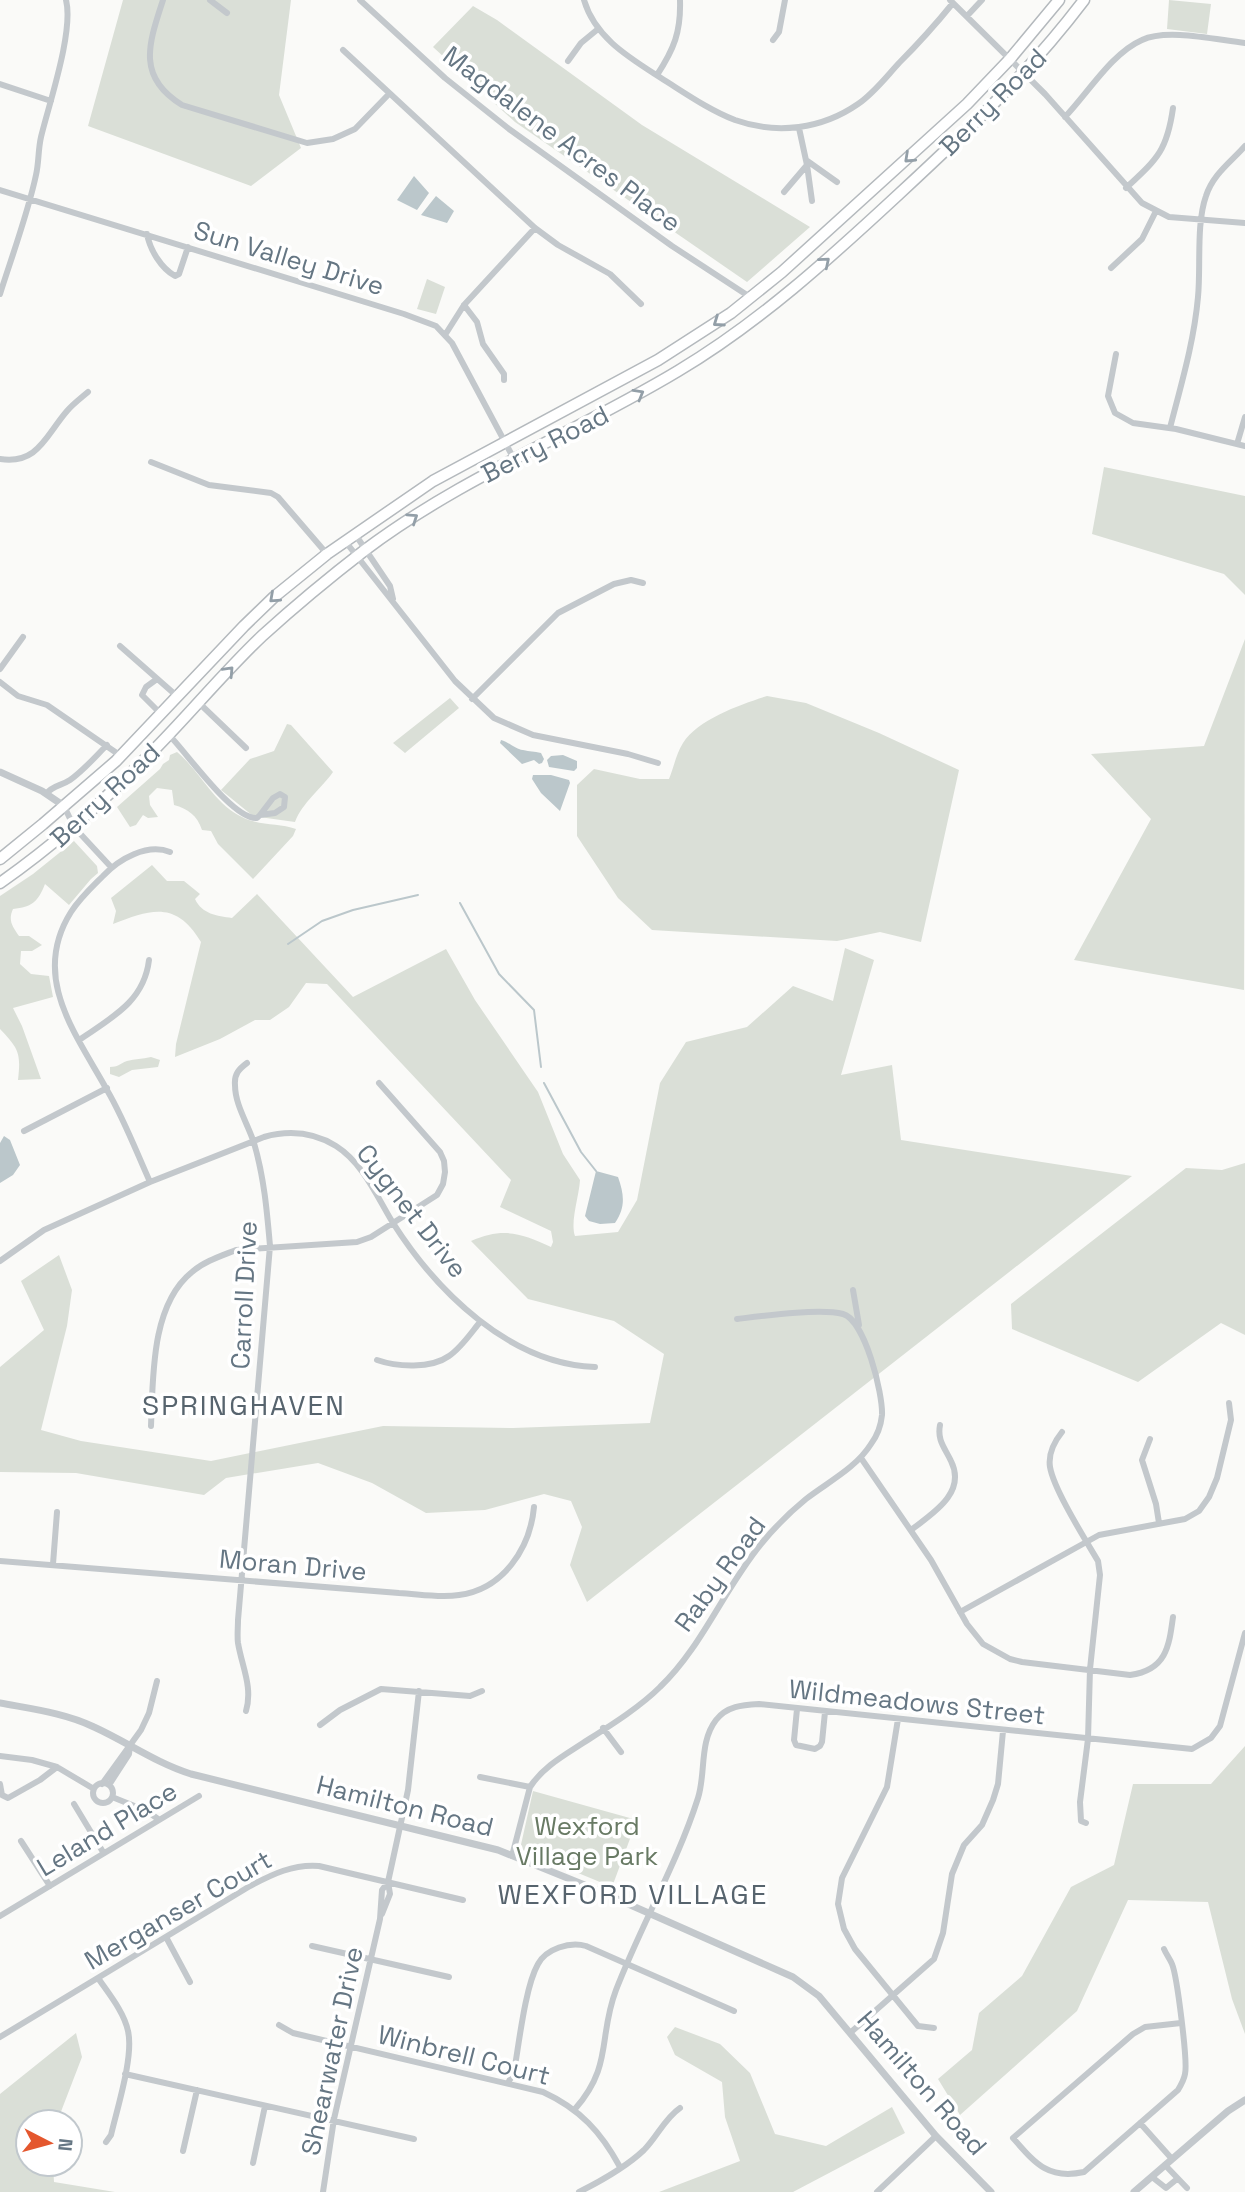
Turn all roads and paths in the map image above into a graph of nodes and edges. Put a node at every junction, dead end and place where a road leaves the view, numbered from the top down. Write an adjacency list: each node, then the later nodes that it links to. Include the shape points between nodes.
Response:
1 (66, 0): 24 (street, via 67,27)
2 (163, 0): 23 (street, via 149,43 150,66 168,96 182,105 307,143 355,129)
3 (210, 0): 12 (street)
4 (360, 0): 44 (street, Magdalene Acres Place, via 509,129)
5 (584, 0): 14 (street)
6 (680, 0): 21 (street, via 673,50)
7 (785, 0): 15 (street)
8 (982, 0): 13 (street)
9 (1059, 0): 18 (highway, Berry Road)
10 (1084, 0): 20 (highway, Berry Road)
11 (951, 2): 13 (street); 27 (street, via 864,100 822,122)
12 (227, 13)
13 (967, 16): 18 (street)
14 (598, 29): 19 (street); 21 (street)
15 (773, 40)
16 (1245, 43): 26 (street, via 1161,35 1142,39 1122,53)
17 (342, 50): 23 (street)
18 (1010, 59): 20 (street); 44 (highway, Berry Road, one-way to 44, via 835,227)
19 (568, 61)
20 (1024, 73): 26 (street); 56 (highway, Berry Road, one-way to 20, via 682,369 781,299)
21 (657, 75): 27 (street, via 734,120)
22 (0, 84): 24 (street)
23 (388, 95): 39 (street)
24 (51, 100): 34 (street)
25 (1173, 108): 31 (street, via 1161,152)
26 (1065, 117): 31 (street)
27 (799, 128): 29 (street)
28 (1245, 146): 37 (street, via 1216,176 1206,195)
29 (806, 162): 30 (street); 33 (street); 35 (street)
30 (837, 182)
31 (1126, 188): 36 (street)
32 (0, 190): 34 (street, Sun Valley Drive)
33 (784, 192)
34 (29, 198): 40 (street, Sun Valley Drive); 43 (street)
35 (812, 201)
36 (1156, 211): 37 (street); 42 (street, via 1142,239)
37 (1201, 222): 38 (street); 52 (street, via 1194,325)
38 (1245, 223)
39 (535, 228): 45 (street, via 610,274); 46 (street)
40 (147, 234): 41 (street, Sun Valley Drive); 41 (street, via 153,251 175,276)
41 (188, 247): 47 (street, Sun Valley Drive, via 404,314 436,326)
42 (1111, 268)
43 (0, 294)
44 (750, 297): 53 (highway, Berry Road, one-way to 53, via 640,371)
45 (641, 304)
46 (464, 305): 47 (street); 49 (street)
47 (445, 335): 53 (street, Sun Valley Drive)
48 (1116, 354): 52 (street, via 1108,396 1115,413 1133,423)
49 (504, 380)
50 (88, 392): 55 (street, via 38,449 25,458)
51 (1245, 417): 54 (street)
52 (1170, 428): 54 (street)
53 (506, 442): 56 (street, Sun Valley Drive); 58 (highway, Berry Road, via 433,481)
54 (1241, 445)
55 (0, 459)
56 (514, 459): 60 (highway, Berry Road, one-way to 56, via 428,508)
57 (151, 462): 61 (street, via 208,485 271,493)
58 (355, 533): 59 (highway, Berry Road); 60 (street)
59 (345, 541): 60 (street); 61 (highway, Berry Road)
60 (362, 553): 69 (street, via 393,601); 70 (highway, Berry Road, one-way to 60, via 261,637)
61 (327, 554): 68 (highway, Berry Road, one-way to 68, via 274,597)
62 (643, 583): 69 (street, via 614,584 558,613)
63 (23, 637): 65 (street)
64 (120, 646): 66 (street)
65 (0, 669)
66 (157, 679): 68 (street); 71 (street, via 142,695)
67 (0, 682): 73 (street, via 18,696 47,705)
68 (178, 697): 71 (highway, Berry Road)
69 (472, 699): 76 (street, via 494,718 533,735)
70 (199, 703): 72 (highway, Berry Road); 74 (street)
71 (161, 715): 75 (highway, Berry Road)
72 (169, 735): 80 (street, via 233,807 250,819); 81 (highway, Berry Road)
73 (107, 746): 75 (street); 78 (street, via 77,775)
74 (247, 748)
75 (121, 756): 79 (highway, Berry Road)
76 (658, 763)
77 (0, 772): 78 (street)
78 (46, 794): 79 (street)
79 (64, 806): 81 (street); 83 (highway, Berry Road)
80 (260, 815)
81 (74, 827): 84 (street); 85 (highway, Berry Road)
82 (170, 852): 84 (street, via 152,849)
83 (0, 859)
84 (111, 867): 87 (street, via 71,912 56,952 59,999)
85 (0, 883)
86 (149, 960): 87 (street, via 143,982 126,1008)
87 (79, 1040): 90 (street)
88 (247, 1063): 92 (street, Carroll Drive, via 235,1077 235,1095)
89 (379, 1083): 94 (street, via 444,1161 443,1184 437,1195)
90 (107, 1088): 91 (street); 93 (street)
91 (24, 1130)
92 (253, 1142): 93 (street, Cygnet Drive); 94 (street, Cygnet Drive, via 280,1132 297,1132 336,1146 355,1163); 95 (street, Carroll Drive, via 265,1184)
93 (150, 1182): 96 (street, Cygnet Drive, via 44,1230)
94 (394, 1224): 95 (street, via 357,1242); 99 (street, Cygnet Drive, via 433,1275)
95 (270, 1247): 104 (street, via 236,1251 203,1264 170,1299 161,1322); 116 (street, Carroll Drive)
96 (0, 1261)
97 (853, 1290): 100 (street, Raby Road)
98 (737, 1319): 100 (street, via 826,1312 848,1317)
99 (480, 1322): 101 (street, via 451,1355 437,1362 398,1365); 102 (street, Cygnet Drive, via 539,1356 571,1366)
100 (860, 1331): 108 (street, Raby Road, via 882,1413 877,1435)
101 (377, 1360)
102 (595, 1367)
103 (1229, 1403): 111 (street, via 1231,1420 1209,1497 1199,1511 1185,1519)
104 (151, 1426)
105 (940, 1426): 112 (street, via 939,1436 953,1466 954,1486 940,1508)
106 (1062, 1432): 113 (street, via 1052,1445 1049,1465)
107 (1150, 1438): 111 (street, via 1142,1460)
108 (860, 1458): 112 (street); 131 (street, Raby Road, via 775,1528 736,1576 672,1675 643,1702)
109 (534, 1507): 116 (street, Moran Drive, via 528,1537 515,1561 487,1585 465,1594)
110 (57, 1513): 115 (street)
111 (1158, 1523): 113 (street, via 1099,1535)
112 (911, 1530): 117 (street)
113 (1087, 1542): 117 (street); 121 (street, via 1100,1575)
114 (0, 1561): 115 (street, Moran Drive)
115 (53, 1564): 116 (street, Moran Drive)
116 (242, 1580): 127 (street, Carroll Drive, via 237,1640 249,1686)
117 (960, 1612): 121 (street, via 983,1644 1010,1659)
118 (1173, 1617): 121 (street, via 1169,1644 1149,1670 1130,1675)
119 (1245, 1633): 120 (street, Wildmeadows Street)
120 (1243, 1651): 133 (street, Wildmeadows Street, via 1220,1726 1201,1745 1192,1749)
121 (1090, 1670): 133 (street)
122 (157, 1681): 134 (street, via 145,1722)
123 (482, 1691): 124 (street, via 470,1696)
124 (419, 1692): 130 (street, via 390,1688 370,1693); 148 (street, Shearwater Drive)
125 (0, 1703): 134 (street, Hamilton Road, via 82,1721)
126 (797, 1709): 128 (street, Wildmeadows Street); 128 (street, via 796,1745 815,1749 822,1742); 155 (street, Wildmeadows Street, via 735,1706 716,1720 706,1741 699,1797)
127 (246, 1711)
128 (825, 1712): 129 (street, Wildmeadows Street)
129 (898, 1719): 132 (street, Wildmeadows Street); 165 (street, via 887,1787 842,1878 838,1904 855,1949)
130 (320, 1725)
131 (603, 1728): 135 (street); 141 (street, Raby Road, via 556,1759)
132 (1003, 1731): 133 (street, Wildmeadows Street); 165 (street, via 998,1784 982,1825 964,1846 952,1874 934,1959)
133 (1088, 1739): 147 (street, via 1080,1802 1081,1821)
134 (130, 1746): 140 (street); 148 (street, Hamilton Road, via 183,1772)
135 (621, 1752)
136 (0, 1756): 137 (street)
137 (57, 1767): 139 (street, via 10,1797 2,1795); 142 (street)
138 (480, 1777): 141 (street)
139 (0, 1784)
140 (105, 1785): 142 (street); 144 (street, via 113,1791)
141 (530, 1787): 151 (street, Raby Road)
142 (94, 1789): 144 (street, via 101,1803)
143 (199, 1796): 146 (street, Leland Place)
144 (112, 1797): 146 (street)
145 (74, 1804): 150 (street)
146 (158, 1819): 150 (street, Leland Place)
147 (1086, 1823)
148 (401, 1827): 151 (street, Hamilton Road); 152 (street, Shearwater Drive)
149 (21, 1841): 153 (street)
150 (103, 1852): 153 (street, Leland Place)
151 (512, 1856): 155 (street, Hamilton Road)
152 (388, 1882): 154 (street, Merganser Court); 157 (street, Merganser Court, via 319,1866 287,1869); 160 (street, Shearwater Drive, via 390,1894)
153 (50, 1886): 156 (street, Leland Place)
154 (464, 1900)
155 (649, 1913): 161 (street, Wildmeadows Street); 170 (street, Hamilton Road, via 793,1977 819,1996)
156 (0, 1916)
157 (166, 1937): 163 (street, Merganser Court); 164 (street)
158 (312, 1946): 160 (street)
159 (1164, 1949): 167 (street, via 1172,1964)
160 (370, 1960): 162 (street); 172 (street, Shearwater Drive)
161 (628, 1963): 166 (street); 174 (street, via 580,1944 562,1946 543,1958 531,1985); 179 (street, Wildmeadows Street, via 615,1993 600,2069)
162 (449, 1977)
163 (98, 1978): 171 (street, Merganser Court); 173 (street, via 128,2030)
164 (190, 1982)
165 (894, 1994): 169 (street, via 919,2026); 170 (street)
166 (734, 2011)
167 (1181, 2023): 181 (street, via 1185,2076 1178,2090); 181 (street, via 1146,2027 1133,2034 1013,2138 1042,2168 1070,2175 1094,2165)
168 (279, 2025): 172 (street, Winbrell Court, via 286,2031)
169 (934, 2028)
170 (850, 2033): 182 (street, Hamilton Road)
171 (0, 2037)
172 (350, 2046): 174 (street, Winbrell Court); 180 (street, Shearwater Drive)
173 (125, 2074): 175 (street); 184 (street)
174 (508, 2083): 179 (street, Winbrell Court, via 543,2092)
175 (197, 2090): 177 (street); 185 (street)
176 (1245, 2100): 187 (street)
177 (265, 2106): 180 (street); 186 (street)
178 (680, 2108): 188 (street, via 642,2152)
179 (575, 2109): 188 (street, Winbrell Court)
180 (334, 2119): 183 (street); 192 (street, Shearwater Drive)
181 (1140, 2123): 187 (street)
182 (936, 2136): 194 (street); 195 (street, Hamilton Road)
183 (414, 2139)
184 (106, 2142)
185 (183, 2151)
186 (253, 2162)
187 (1169, 2162): 189 (street); 190 (street)
188 (620, 2167): 193 (street)
189 (1152, 2177): 190 (street, via 1166,2188); 196 (street)
190 (1177, 2179): 191 (street)
191 (1187, 2188)
192 (323, 2192)
193 (579, 2192)
194 (877, 2192)
195 (990, 2192)
196 (1134, 2192)

